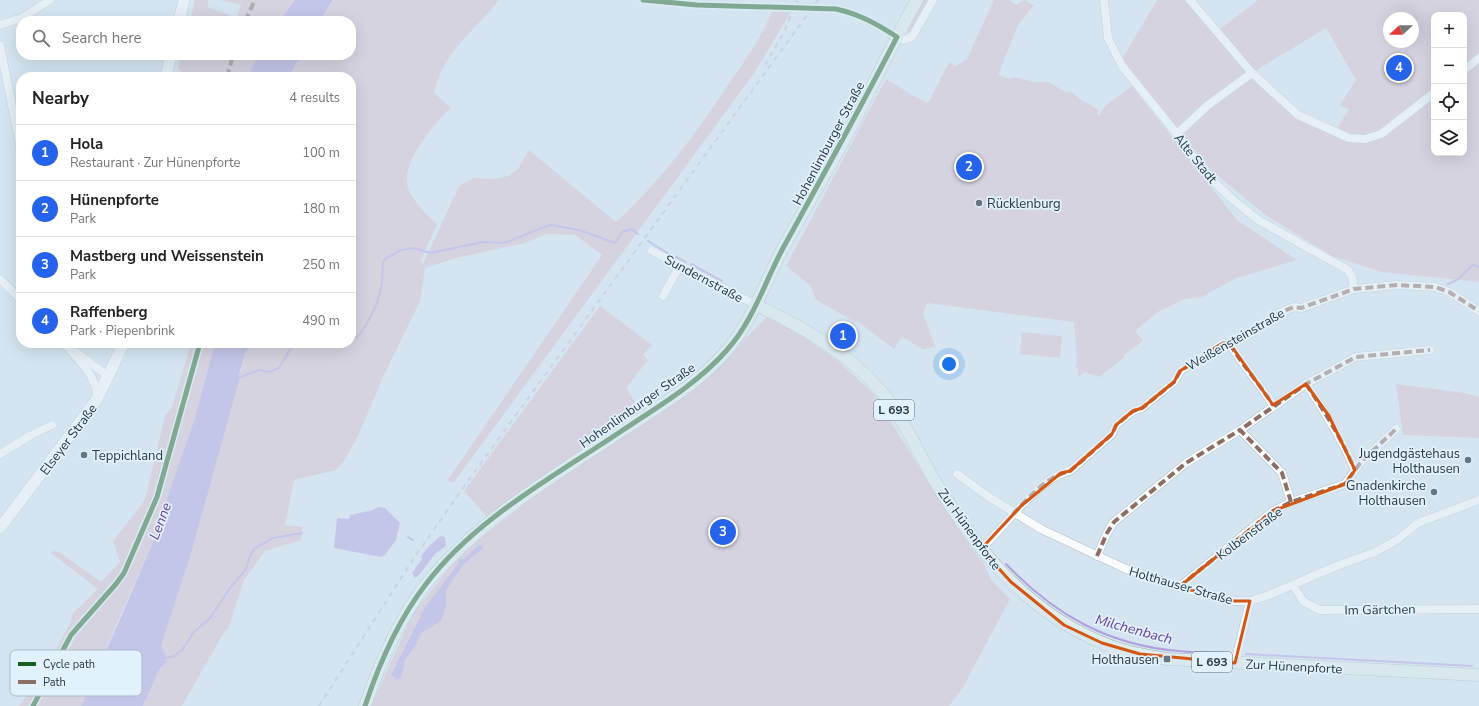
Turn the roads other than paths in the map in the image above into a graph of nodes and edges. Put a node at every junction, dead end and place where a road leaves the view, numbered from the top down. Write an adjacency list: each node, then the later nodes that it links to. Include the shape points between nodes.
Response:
1 (50, 0): 7 (street)
2 (184, 0): 8 (main road)
3 (917, 0): 11 (main road, Hohenlimburger Straße)
4 (933, 0): 11 (street, via 912,37 904,40)
5 (1104, 0): 20 (street, Alte Stadt, via 1108,38 1122,66)
6 (1190, 0): 17 (street)
7 (25, 16)
8 (180, 16)
9 (16, 20): 10 (street)
10 (0, 25)
11 (897, 37): 27 (main road, Hohenlimburger Straße, via 850,129 780,254)
12 (0, 45): 19 (street)
13 (1479, 58): 15 (street)
14 (169, 60): 16 (main road)
15 (1467, 68)
16 (167, 72)
17 (1252, 73): 18 (street, via 1298,115 1349,138 1365,139 1381,134); 20 (street, via 1208,105)
18 (1431, 95)
19 (16, 125)
20 (1177, 134): 24 (street, Alte Stadt, via 1207,175 1231,198 1258,220 1348,270)
21 (652, 251): 22 (street, Sundernstraße)
22 (680, 265): 26 (street); 27 (street, Sundernstraße)
23 (0, 279): 25 (street)
24 (1354, 289): 28 (street, Weißensteinstraße, via 1397,285 1436,287); 29 (street, Weißensteinstraße, via 1274,315 1271,321)
25 (16, 295)
26 (663, 296)
27 (756, 305): 48 (main road, Zur Hünenpforte / L 693, via 829,345 855,365 880,390 891,404 944,496); 56 (main road, Hohenlimburger Straße, via 727,351 696,380 496,516 456,551 425,585 395,633)
28 (1479, 311)
29 (1230, 344): 37 (street, via 1252,378); 46 (street, Weißensteinstraße, via 1223,343 1180,371 1174,382 1142,408 1133,411 1116,425 1112,434 1070,471 1061,472)
30 (68, 348): 36 (street, via 93,380 97,388)
31 (71, 348): 34 (street)
32 (122, 348): 34 (main road, Elseyer Straße)
33 (1430, 350): 35 (street, via 1356,357)
34 (109, 377): 36 (main road, Elseyer Straße)
35 (1306, 384): 37 (street); 42 (street, via 1332,422)
36 (97, 399): 47 (main road, Elseyer Straße)
37 (1274, 405): 40 (street)
38 (52, 426): 41 (street, via 31,435)
39 (1396, 429): 42 (street, Kolbenstraße)
40 (1240, 430): 45 (street, via 1282,473); 49 (street, via 1186,463 1114,522)
41 (0, 454)
42 (1355, 470): 45 (street, Kolbenstraße, via 1345,484)
43 (958, 474): 46 (street, Holthauser Straße)
44 (1479, 500): 50 (street, Holthauser Straße, via 1418,523 1397,540 1375,552)
45 (1291, 502): 51 (street, Kolbenstraße, via 1273,511)
46 (1013, 514): 48 (street, Weißensteinstraße); 49 (street, Holthauser Straße)
47 (0, 528)
48 (981, 549): 54 (main road, Zur Hünenpforte / L 693, via 1010,582 1038,605 1064,625 1102,643 1167,659)
49 (1097, 556): 51 (street, Holthauser Straße)
50 (1293, 585): 52 (street, Holthauser Straße); 53 (street, Im Gärtchen, via 1303,601 1319,610)
51 (1179, 587): 52 (street, Holthauser Straße, via 1234,601)
52 (1250, 601): 54 (street)
53 (1479, 608)
54 (1235, 664): 55 (main road, Zur Hünenpforte / L 693)
55 (1479, 675)
56 (365, 706)

